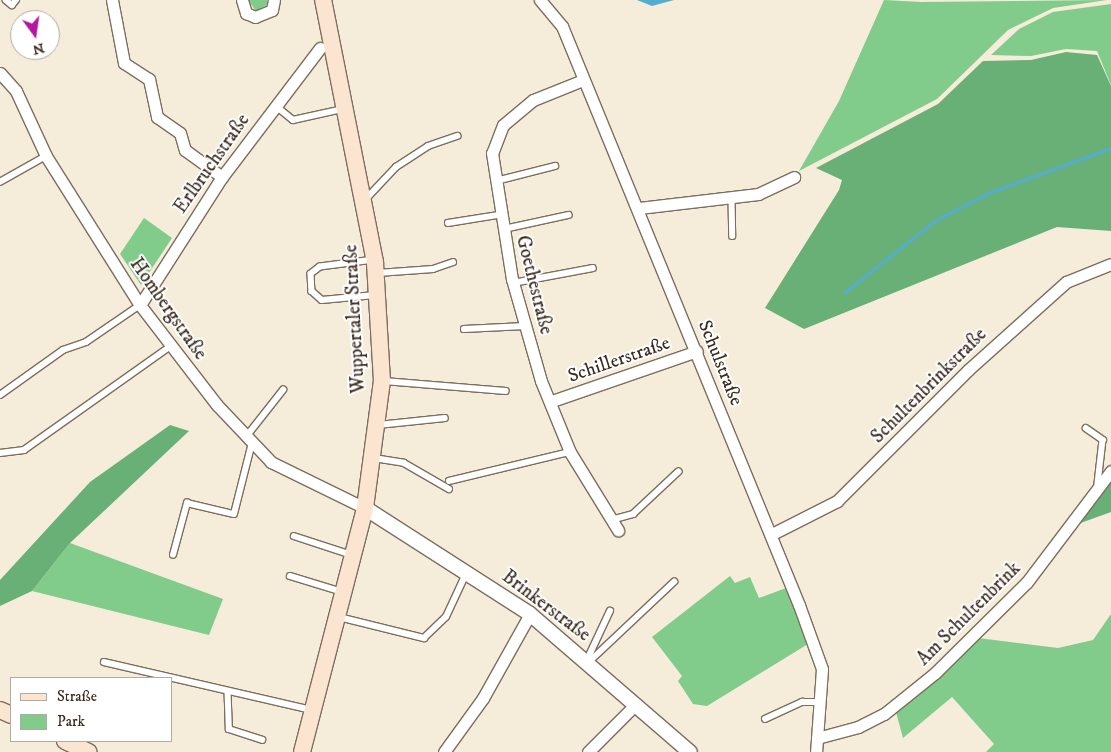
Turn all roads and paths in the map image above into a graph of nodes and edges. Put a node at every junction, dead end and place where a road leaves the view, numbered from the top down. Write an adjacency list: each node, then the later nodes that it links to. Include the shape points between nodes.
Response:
1 (6, 0): 2 (lane, via 12,5)
2 (16, 0)
3 (112, 0): 17 (street, via 124,63 149,79 157,117 180,133 185,150)
4 (242, 0): 5 (street, via 246,13 255,17 272,10)
5 (274, 0)
6 (323, 0): 12 (main road, Wuppertaler Straße)
7 (540, 0): 10 (street, Schulstraße, via 562,26)
8 (320, 48): 11 (street, Erlbruchstraße)
9 (0, 73): 14 (street, Hombergstraße, via 16,91)
10 (583, 80): 18 (street, Goethestraße, via 533,100 503,125 492,153); 22 (street, Schulstraße)
11 (274, 105): 12 (lane, via 293,120); 17 (street, Erlbruchstraße)
12 (345, 109): 21 (main road, Wuppertaler Straße)
13 (457, 136): 21 (lane, via 428,146 396,167)
14 (46, 156): 19 (lane); 34 (street, Hombergstraße)
15 (555, 166): 18 (lane)
16 (794, 176): 20 (street, via 781,187)
17 (222, 177): 34 (street, Erlbruchstraße)
18 (495, 181): 23 (street, Goethestraße)
19 (0, 182)
20 (732, 197): 22 (street); 27 (lane)
21 (364, 201): 30 (main road, Wuppertaler Straße)
22 (639, 208): 38 (street, Schulstraße)
23 (498, 215): 25 (lane); 26 (street, Goethestraße)
24 (568, 215): 26 (lane)
25 (448, 223)
26 (502, 229): 32 (street, Goethestraße)
27 (733, 236)
28 (453, 262): 30 (lane, via 434,269)
29 (1111, 264): 58 (street, Schultenbrinkstraße, via 1066,282 974,364 837,501)
30 (376, 267): 33 (main road, Wuppertaler Straße); 33 (lane, via 320,267 310,274 312,291 322,300)
31 (593, 268): 32 (lane)
32 (513, 283): 35 (street, Goethestraße)
33 (377, 295): 39 (main road, Wuppertaler Straße)
34 (140, 305): 37 (street, Hombergstraße); 42 (lane, via 86,342 63,350)
35 (526, 326): 36 (lane); 43 (street, Goethestraße)
36 (464, 329)
37 (171, 346): 47 (street, Hombergstraße); 49 (lane, via 24,450)
38 (697, 351): 43 (street, Schillerstraße); 58 (street, Schulstraße)
39 (382, 381): 41 (lane); 45 (main road, Wuppertaler Straße)
40 (283, 390): 47 (lane)
41 (506, 391)
42 (0, 395)
43 (552, 402): 48 (street, Goethestraße)
44 (445, 418): 45 (lane)
45 (378, 426): 50 (main road, Wuppertaler Straße)
46 (1086, 428): 54 (lane, via 1103,440)
47 (249, 440): 56 (street, Hombergstraße, via 290,475); 60 (lane, via 234,514 187,502)
48 (570, 452): 53 (lane); 57 (street, Goethestraße)
49 (0, 453)
50 (374, 458): 55 (lane, via 404,463); 56 (main road, Wuppertaler Straße)
51 (1111, 471): 54 (street, Am Schultenbrink)
52 (678, 472): 57 (lane, via 633,514)
53 (448, 481)
54 (1097, 488): 78 (street, Am Schultenbrink, via 1027,582 929,679 884,714 858,727)
55 (449, 489)
56 (365, 508): 61 (main road, Wuppertaler Straße); 62 (street, Brinkerstraße)
57 (614, 525)
58 (772, 534): 74 (street, Schulstraße, via 822,669)
59 (294, 536): 61 (lane)
60 (173, 555)
61 (354, 556): 65 (main road, Wuppertaler Straße)
62 (466, 572): 67 (street, Brinkerstraße); 68 (lane, via 446,617 424,638)
63 (290, 576): 65 (lane)
64 (674, 582): 69 (lane)
65 (345, 593): 68 (main road, Wuppertaler Straße)
66 (610, 611): 69 (lane)
67 (530, 614): 69 (street, Brinkerstraße); 83 (street, via 483,698)
68 (339, 617): 76 (main road, Wuppertaler Straße)
69 (588, 661): 75 (street, Brinkerstraße)
70 (104, 662): 71 (lane)
71 (170, 677)
72 (172, 677): 73 (lane)
73 (228, 690): 76 (lane); 79 (lane, via 229,729)
74 (820, 702): 77 (lane, via 802,702); 78 (street, Schulstraße)
75 (636, 704): 84 (street); 85 (street, Brinkerstraße)
76 (315, 711): 82 (main road, Wuppertaler Straße)
77 (765, 719)
78 (817, 738): 86 (street, Schulstraße)
79 (262, 740)
80 (67, 742): 81 (main road)
81 (89, 752)
82 (302, 752)
83 (444, 752)
84 (588, 752)
85 (690, 752)
86 (816, 752)

